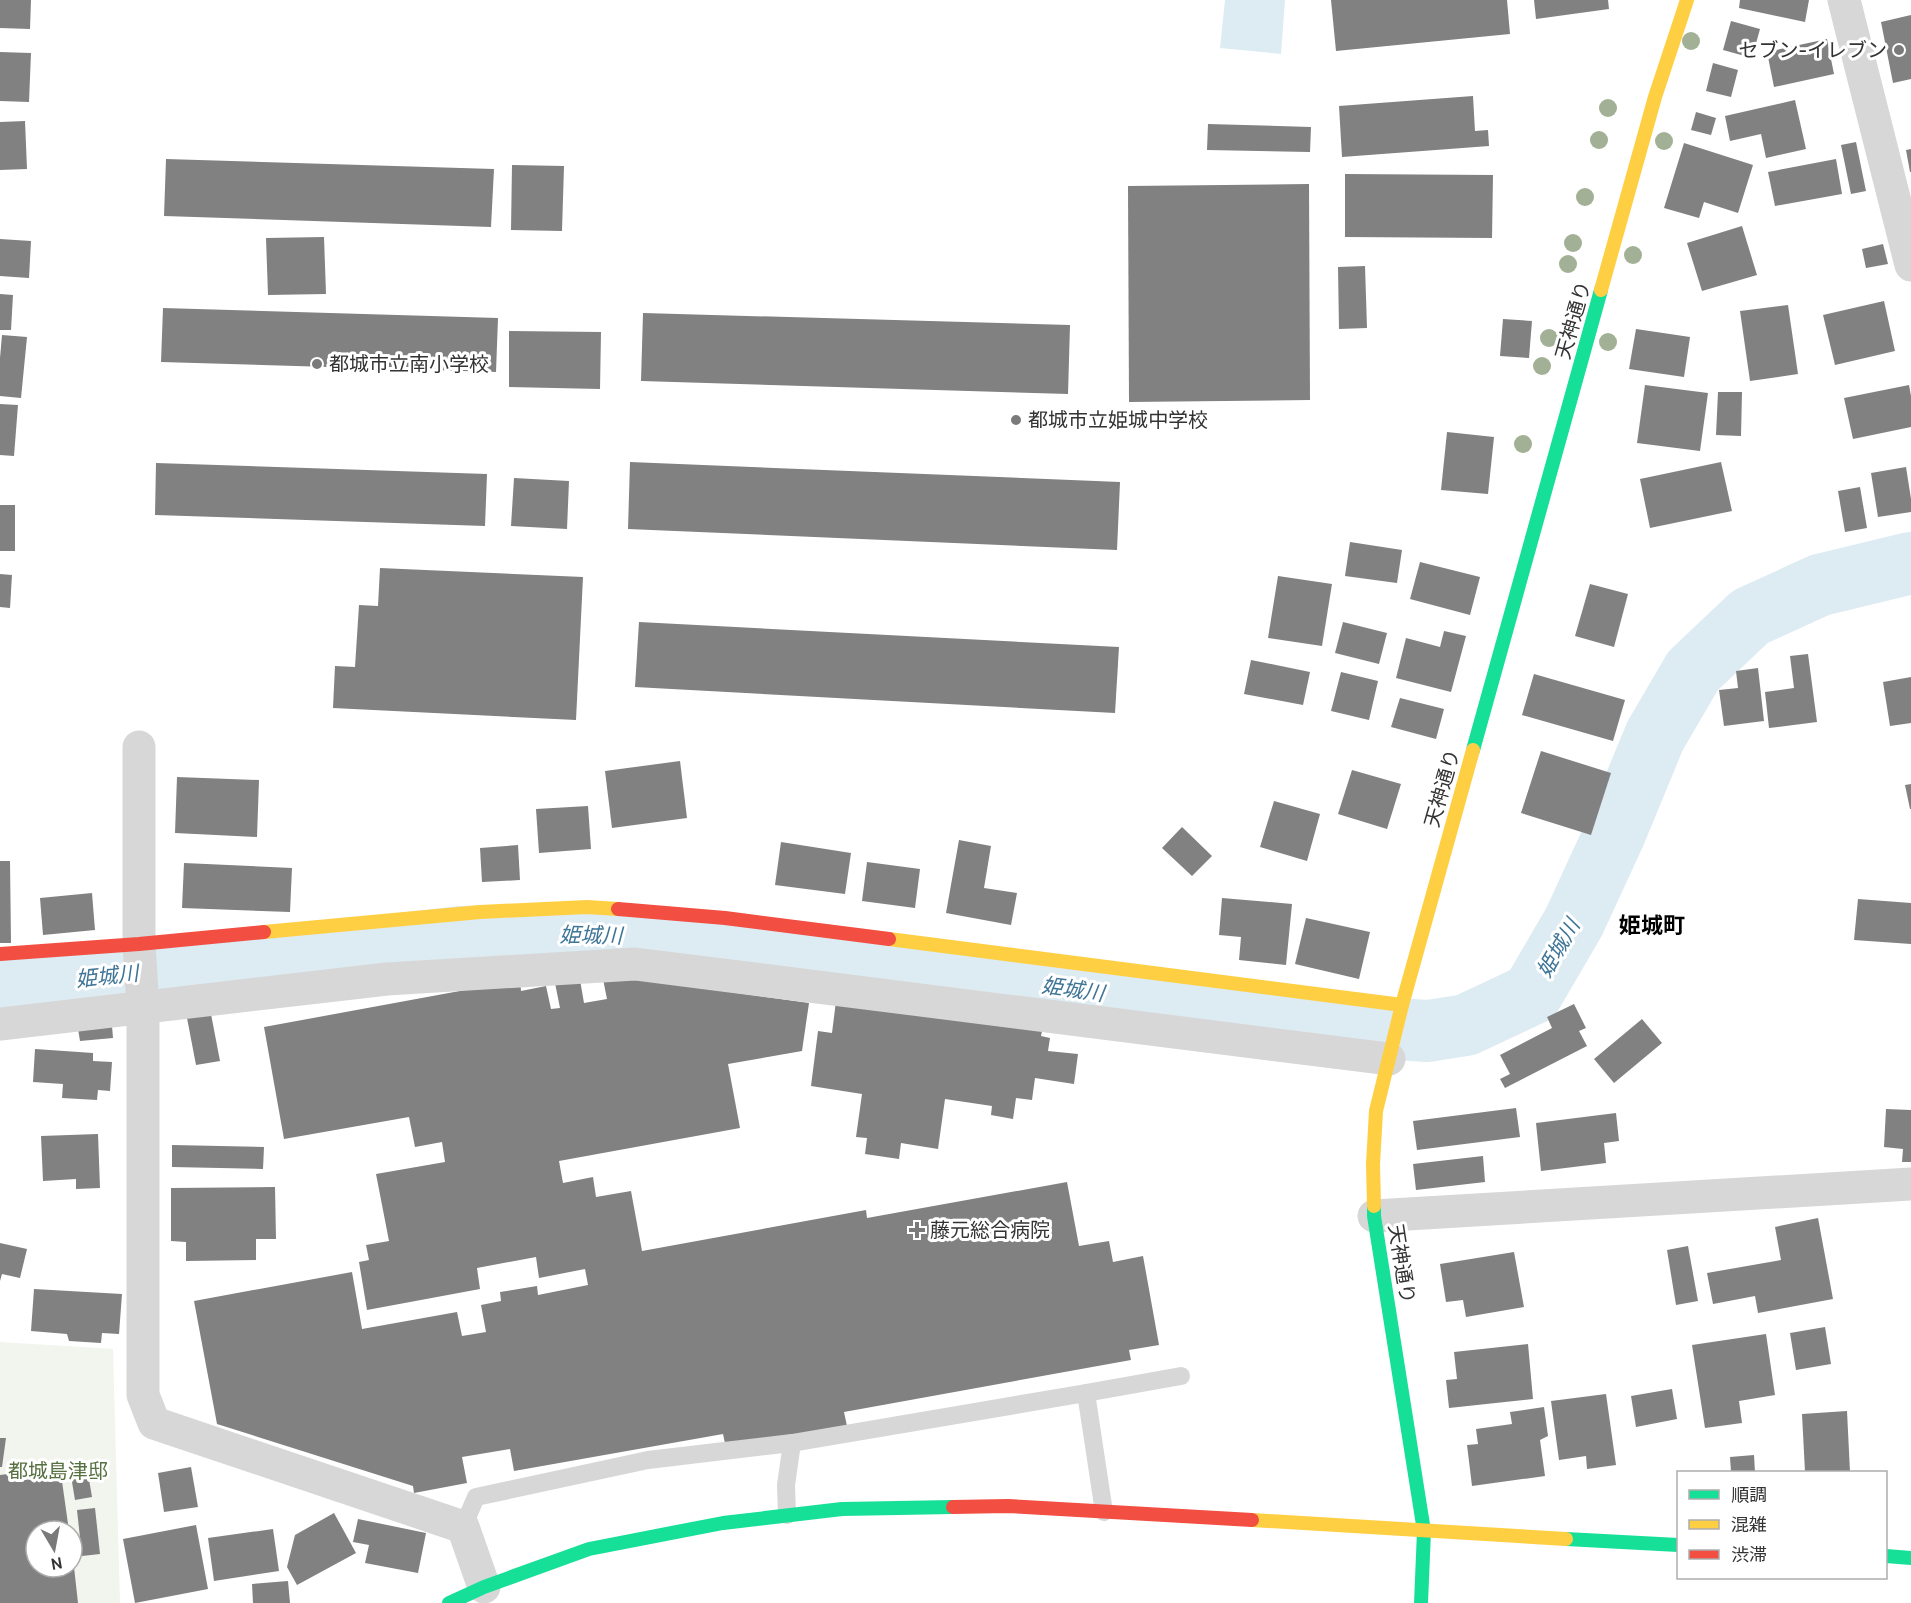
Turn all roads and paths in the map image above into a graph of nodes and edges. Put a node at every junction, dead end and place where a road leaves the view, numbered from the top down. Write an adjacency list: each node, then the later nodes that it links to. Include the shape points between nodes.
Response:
1 (1687, 0): 7 (street, 天神通り, via 1655,97)
2 (1844, 0): 3 (street)
3 (1911, 265)
4 (139, 747): 5 (street)
5 (139, 944): 6 (street); 7 (street, via 480,912 587,907 725,918); 8 (street)
6 (0, 954)
7 (1402, 1005): 10 (street, 天神通り)
8 (143, 1008): 9 (street); 10 (street, via 387,979 635,964); 18 (street, via 143,1395 154,1423)
9 (0, 1024)
10 (1390, 1055): 12 (street, 天神通り, via 1376,1111)
11 (1911, 1184): 12 (street)
12 (1374, 1216): 19 (street, 天神通り)
13 (1180, 1376): 14 (lane)
14 (1086, 1393): 15 (lane); 16 (lane)
15 (792, 1443): 17 (lane, via 786,1485); 18 (lane, via 648,1460 476,1497)
16 (1104, 1512): 17 (street, via 1008,1506 842,1509); 19 (street)
17 (787, 1515): 23 (street, via 589,1549)
18 (463, 1527): 23 (street)
19 (1424, 1531): 20 (street); 25 (street, 天神通り)
20 (1677, 1545)
21 (1887, 1556): 22 (street)
22 (1911, 1558)
23 (484, 1587): 24 (street)
24 (449, 1603)
25 (1421, 1603)

